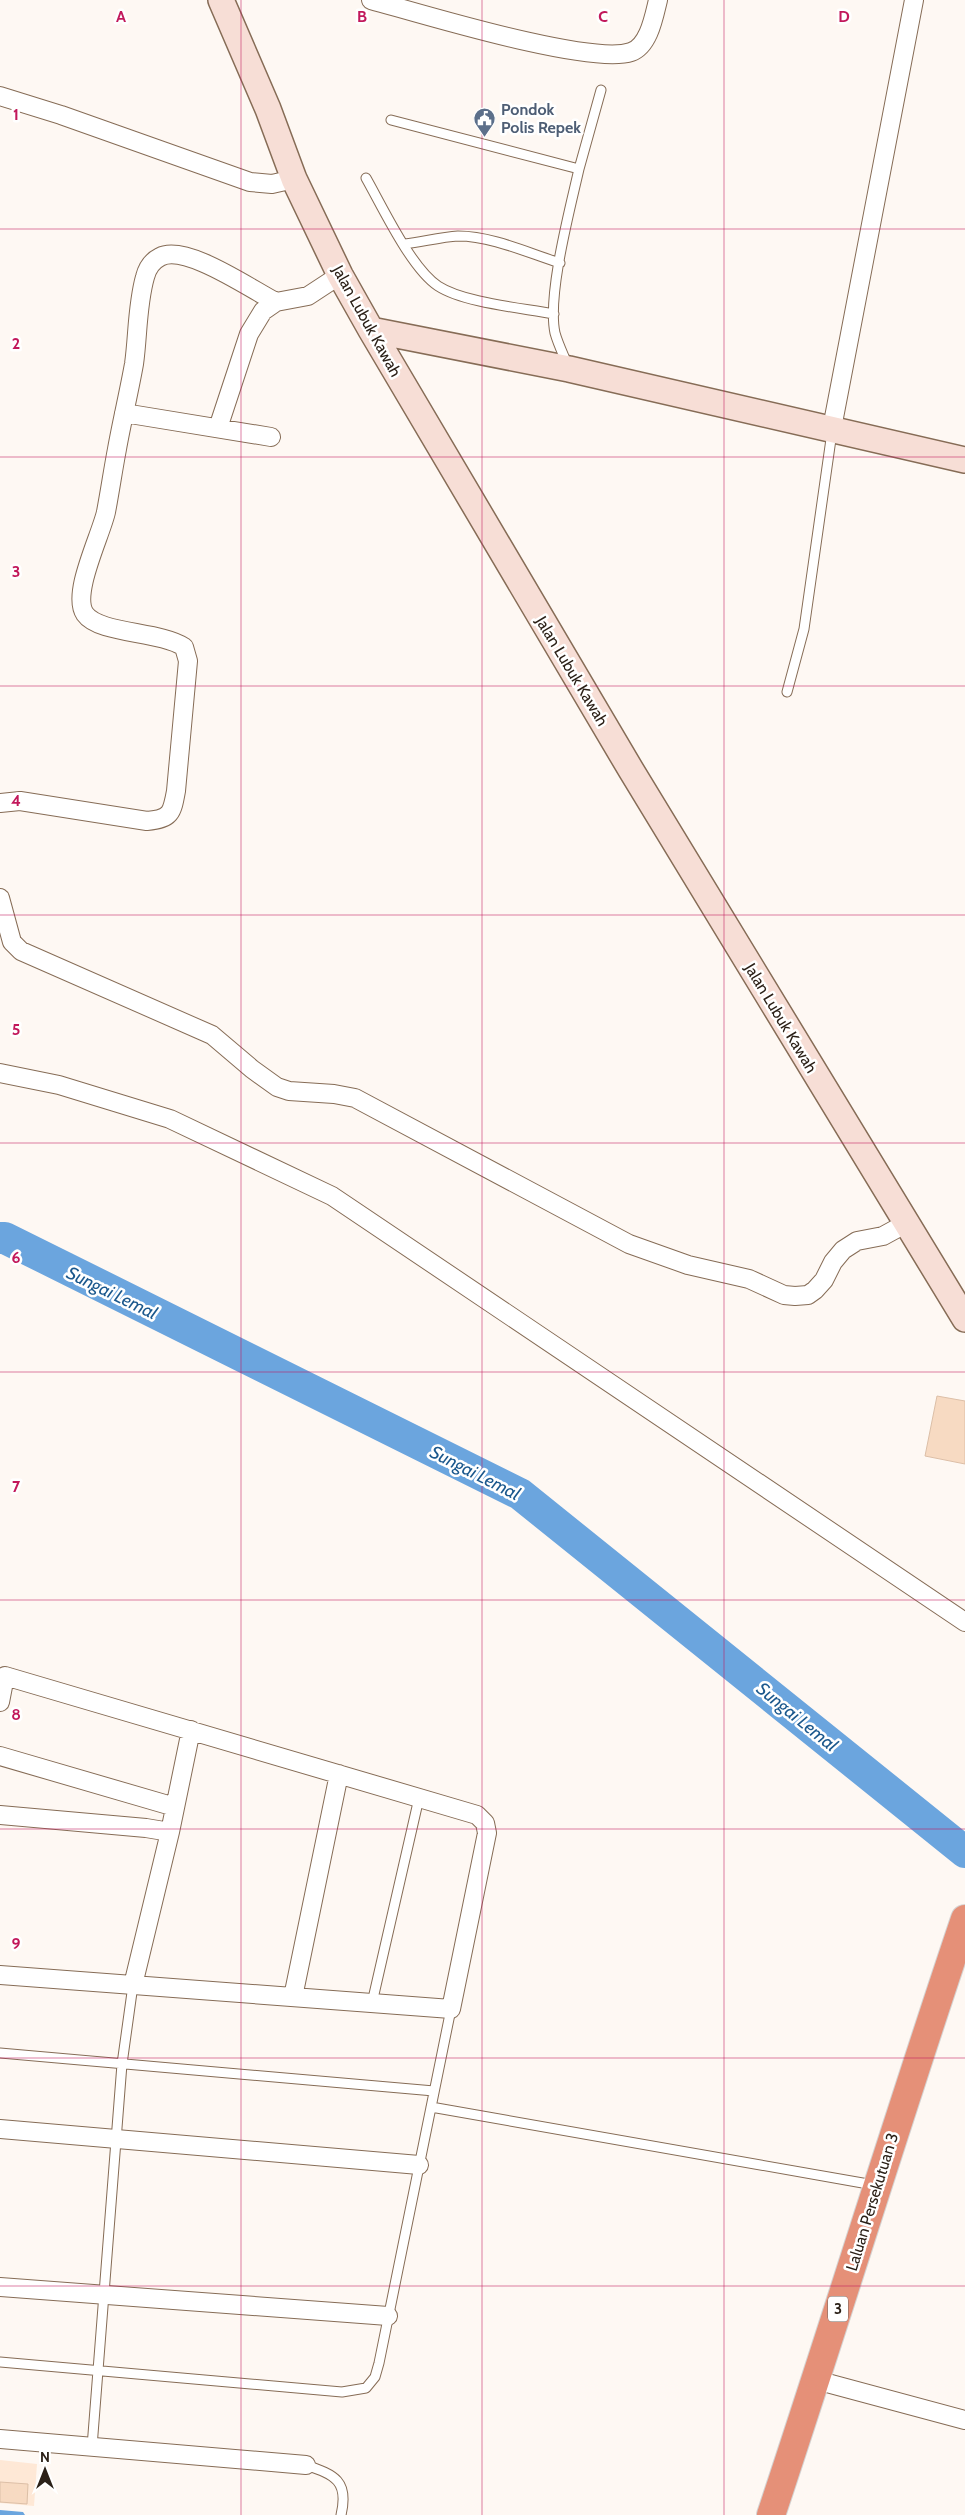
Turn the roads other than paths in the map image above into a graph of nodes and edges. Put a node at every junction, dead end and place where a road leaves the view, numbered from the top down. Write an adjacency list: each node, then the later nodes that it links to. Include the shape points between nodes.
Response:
1 (221, 0): 10 (main road, Jalan Lubuk Kawah)
2 (371, 0): 3 (street, via 517,38 580,51 622,54 632,52 645,39)
3 (658, 0)
4 (914, 0): 20 (street)
5 (601, 90): 8 (lane)
6 (0, 96): 10 (street, via 250,182 272,184)
7 (390, 120): 8 (lane)
8 (580, 169): 12 (lane)
9 (366, 178): 11 (lane)
10 (294, 179): 13 (main road, Jalan Lubuk Kawah)
11 (404, 244): 12 (lane, via 470,237); 15 (lane, via 430,280 452,293)
12 (560, 263): 15 (lane)
13 (340, 275): 14 (street, via 308,296); 16 (main road, Jalan Lubuk Kawah)
14 (276, 302): 18 (street, via 235,278 183,255 169,253 154,260 145,278); 19 (street, via 263,311 249,334)
15 (554, 314): 17 (lane, via 556,334)
16 (371, 330): 17 (main road); 27 (main road, Jalan Lubuk Kawah, via 620,753)
17 (570, 369): 20 (main road)
18 (124, 414): 19 (street); 24 (street, via 105,514 84,583 82,607 91,620 170,639 184,647 188,661 172,811 166,817 147,821 20,801)
19 (218, 428): 21 (street)
20 (832, 428): 22 (main road); 23 (lane, via 804,629)
21 (271, 437)
22 (965, 460)
23 (787, 692)
24 (0, 803)
25 (0, 898): 27 (street, via 12,942 21,951 212,1035 277,1087 355,1098 629,1244 654,1254 749,1279 784,1295 808,1295 824,1280 843,1250 857,1241 883,1236)
26 (0, 1073): 29 (street, via 59,1085 170,1119 332,1196)
27 (905, 1224): 28 (main road, Jalan Lubuk Kawah)
28 (965, 1319)
29 (965, 1622)
30 (0, 1702): 31 (street, via 5,1676)
31 (192, 1730): 33 (street); 35 (street)
32 (0, 1756): 35 (street)
33 (339, 1774): 34 (street); 41 (street)
34 (418, 1798): 42 (lane); 43 (street, via 477,1815 485,1823 487,1833)
35 (175, 1808): 37 (street)
36 (0, 1815): 37 (street)
37 (170, 1832): 40 (street)
38 (965, 1919): 51 (highway, Laluan Persekutuan 3 / 3)
39 (0, 1974): 40 (street)
40 (133, 1985): 41 (street); 45 (lane)
41 (293, 1997): 42 (street)
42 (372, 2003): 43 (street)
43 (451, 2009): 46 (lane)
44 (0, 2053): 45 (lane)
45 (122, 2064): 46 (lane); 49 (lane)
46 (434, 2091): 47 (lane)
47 (431, 2107): 50 (lane); 51 (lane)
48 (0, 2129): 49 (street)
49 (116, 2139): 50 (street); 53 (lane)
50 (419, 2165): 54 (lane)
51 (877, 2186): 57 (highway, Laluan Persekutuan 3 / 3)
52 (0, 2287): 53 (street)
53 (104, 2295): 54 (street); 56 (lane)
54 (388, 2316): 56 (lane, via 375,2377 366,2388 352,2392)
55 (0, 2362): 56 (lane)
56 (98, 2371): 60 (lane)
57 (816, 2380): 58 (street); 63 (highway, Laluan Persekutuan 3 / 3)
58 (965, 2420)
59 (0, 2439): 60 (street)
60 (92, 2447): 61 (street)
61 (306, 2465): 62 (lane, via 331,2474 342,2486 344,2504)
62 (341, 2515)
63 (770, 2515)

